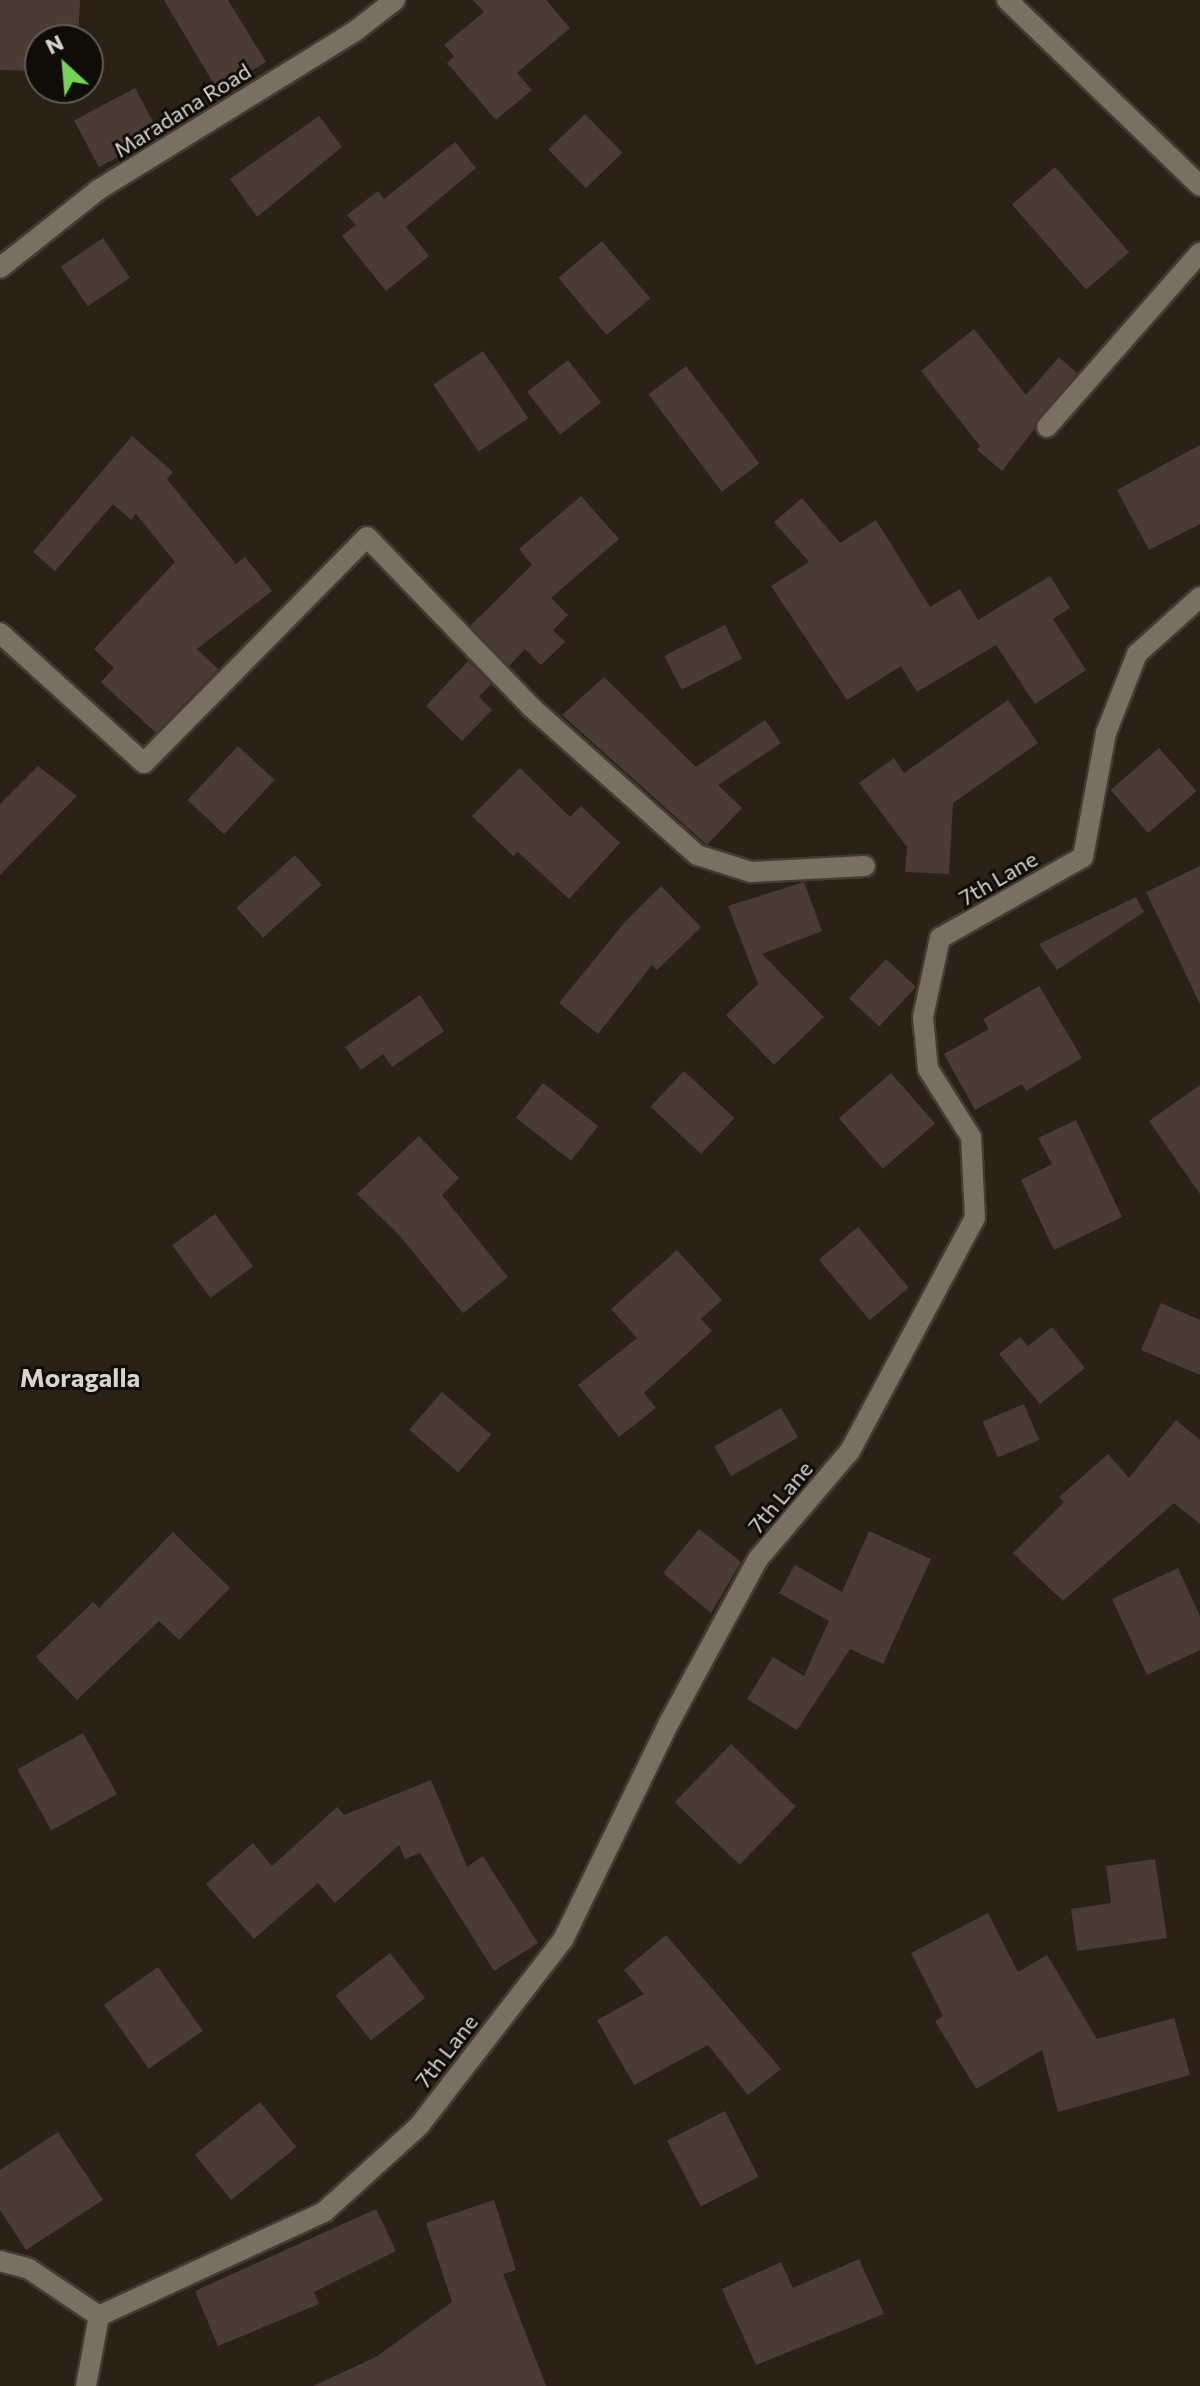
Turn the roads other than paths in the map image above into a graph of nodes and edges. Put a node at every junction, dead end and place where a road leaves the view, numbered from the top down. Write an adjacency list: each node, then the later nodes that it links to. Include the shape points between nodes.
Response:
1 (395, 0): 5 (street, Maradana Road, via 354,32 98,190)
2 (1007, 0): 3 (street)
3 (1200, 186)
4 (1200, 253): 6 (street)
5 (0, 268)
6 (1047, 427)
7 (1200, 597): 11 (street, 7th Lane, via 1137,654 1106,733 1083,857 940,938 923,1017 928,1069 971,1137 975,1218 850,1451 758,1559 670,1721 563,1940 419,2126 324,2212)
8 (0, 633): 9 (street, via 144,763 367,537 531,707 697,855 751,872)
9 (865, 866)
10 (0, 2261): 11 (street, via 29,2269)
11 (99, 2316): 12 (street)
12 (86, 2386)

